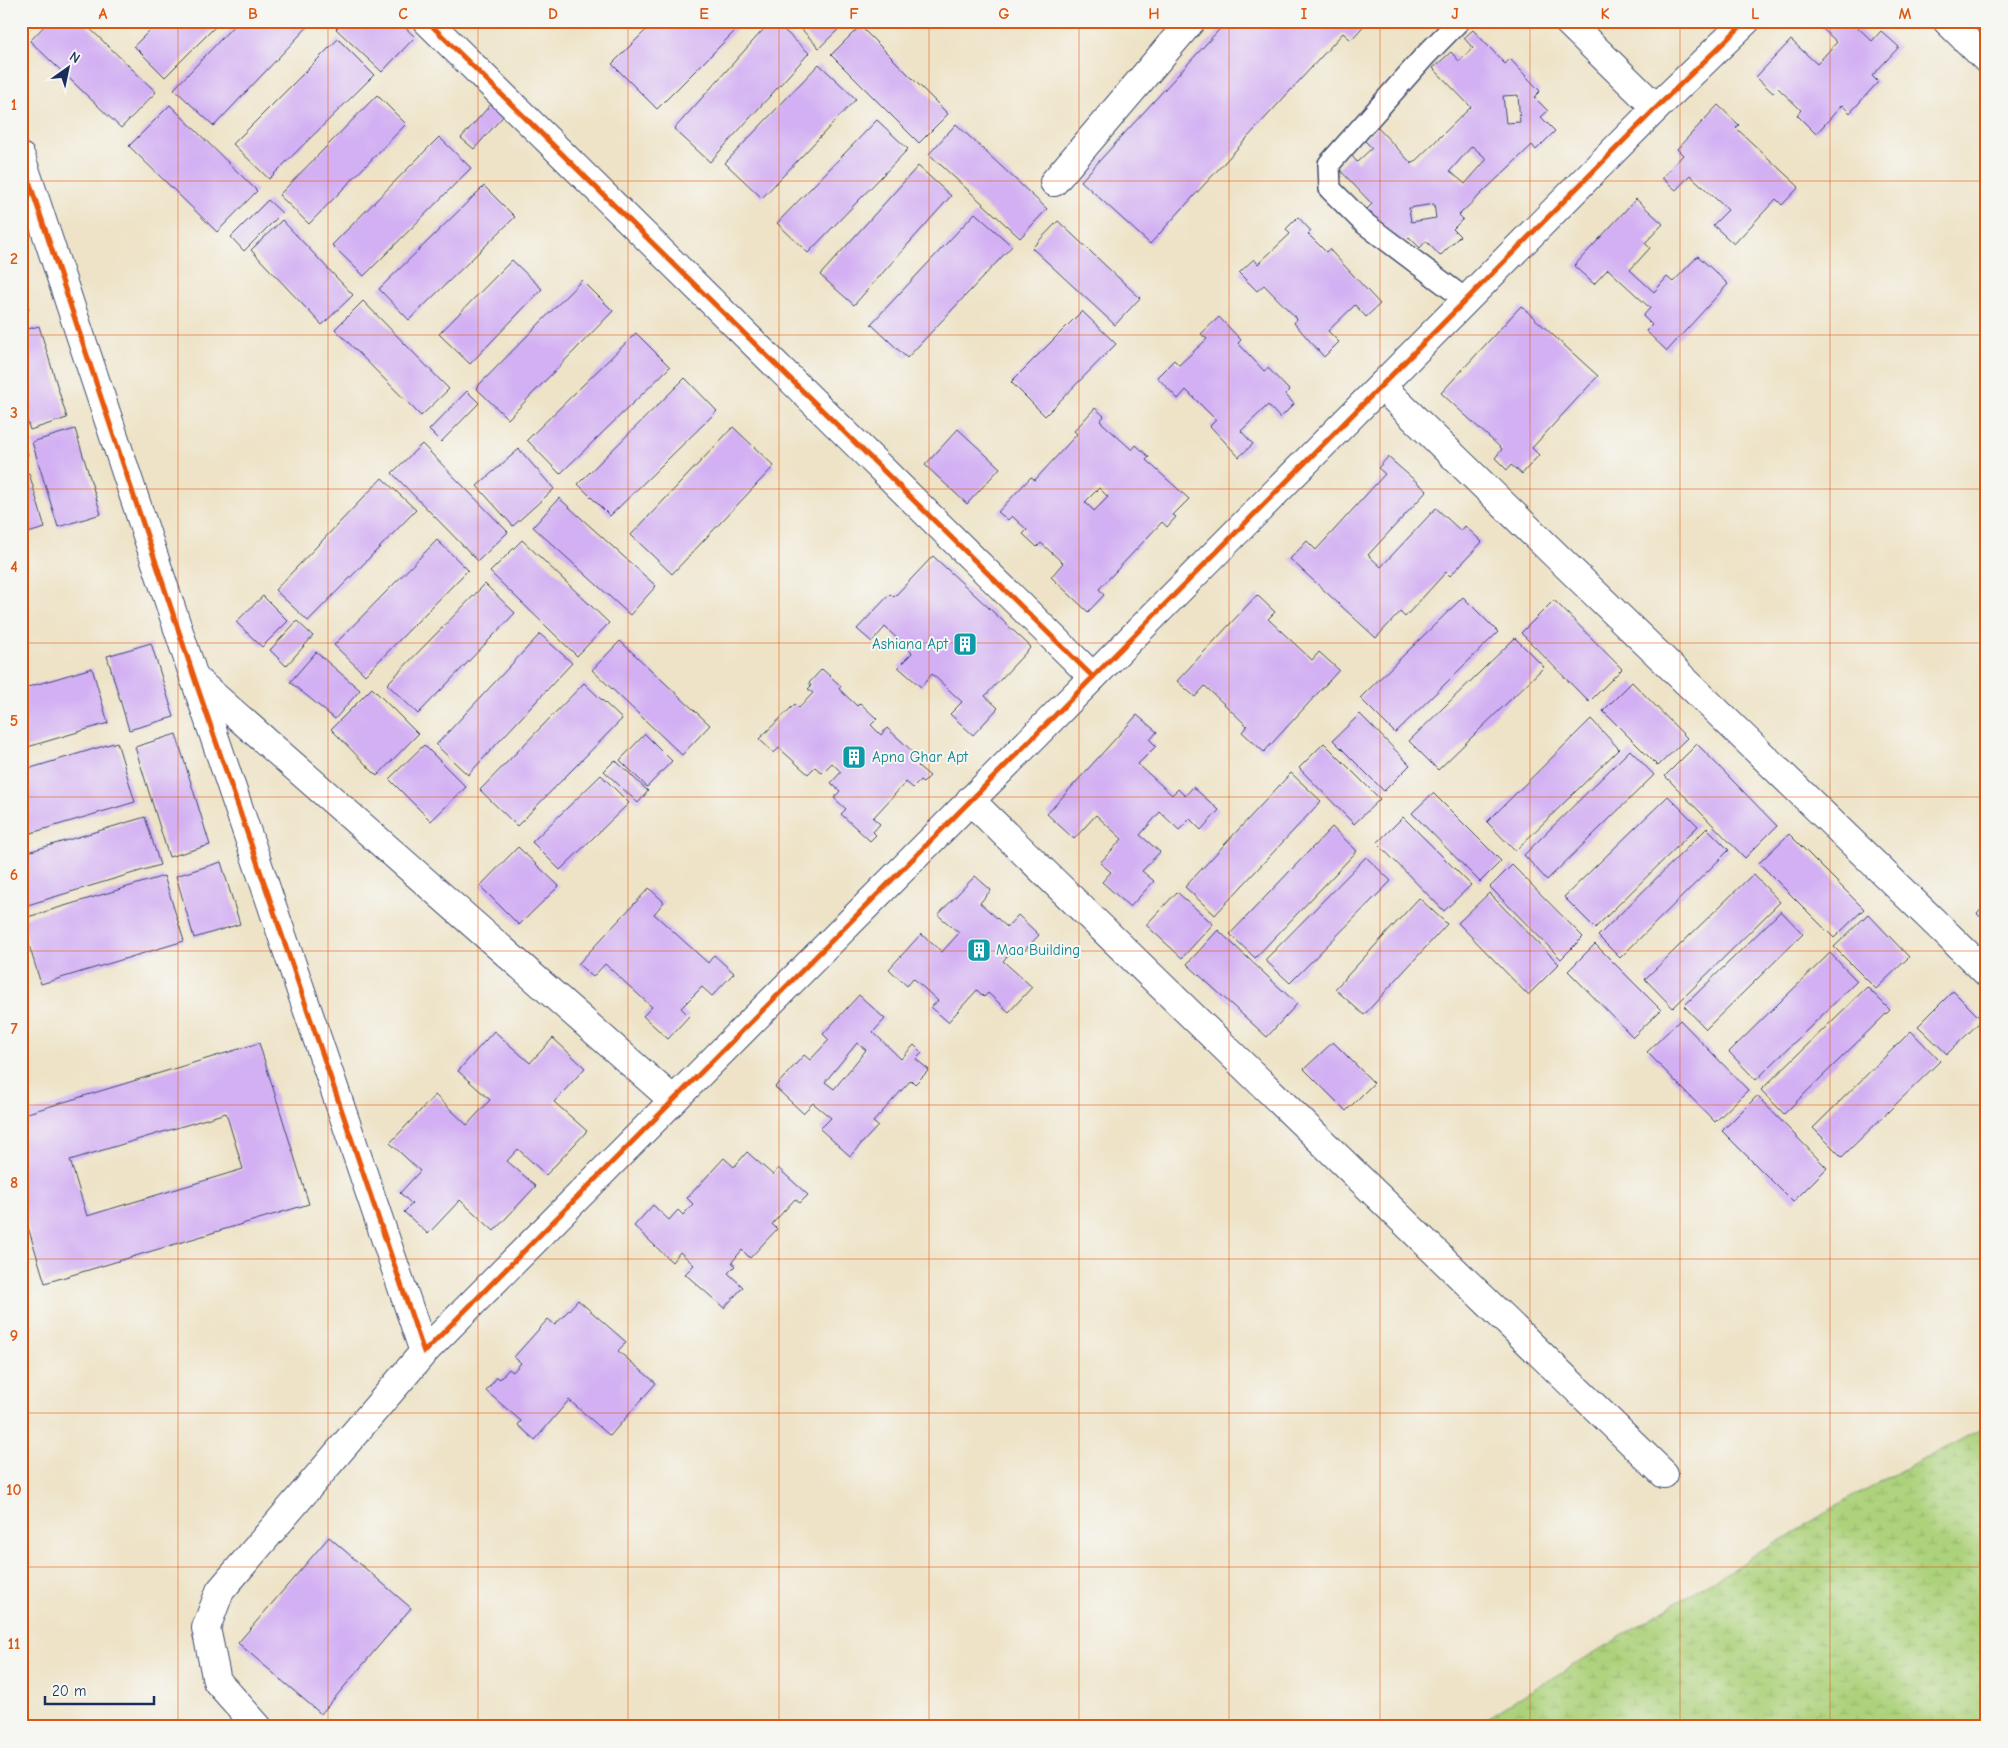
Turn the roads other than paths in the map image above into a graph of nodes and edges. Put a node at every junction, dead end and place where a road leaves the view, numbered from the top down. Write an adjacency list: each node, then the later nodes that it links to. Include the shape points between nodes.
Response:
1 (427, 21): 13 (street)
2 (1191, 21): 10 (street)
3 (1459, 21): 11 (lane, via 1328,164 1330,189 1364,223)
4 (1566, 21): 8 (street)
5 (1746, 21): 8 (street)
6 (1947, 21): 7 (street)
7 (1987, 60)
8 (1656, 108): 11 (street)
9 (21, 157): 14 (street)
10 (1054, 182)
11 (1466, 300): 12 (street)
12 (1381, 386): 13 (street); 16 (street)
13 (1093, 677): 15 (street)
14 (194, 678): 17 (street); 18 (street)
15 (970, 800): 17 (street); 19 (street)
16 (1987, 973)
17 (673, 1100): 18 (street)
18 (424, 1352): 20 (street, via 220,1591 206,1628 217,1681)
19 (1664, 1474)
20 (258, 1727)

